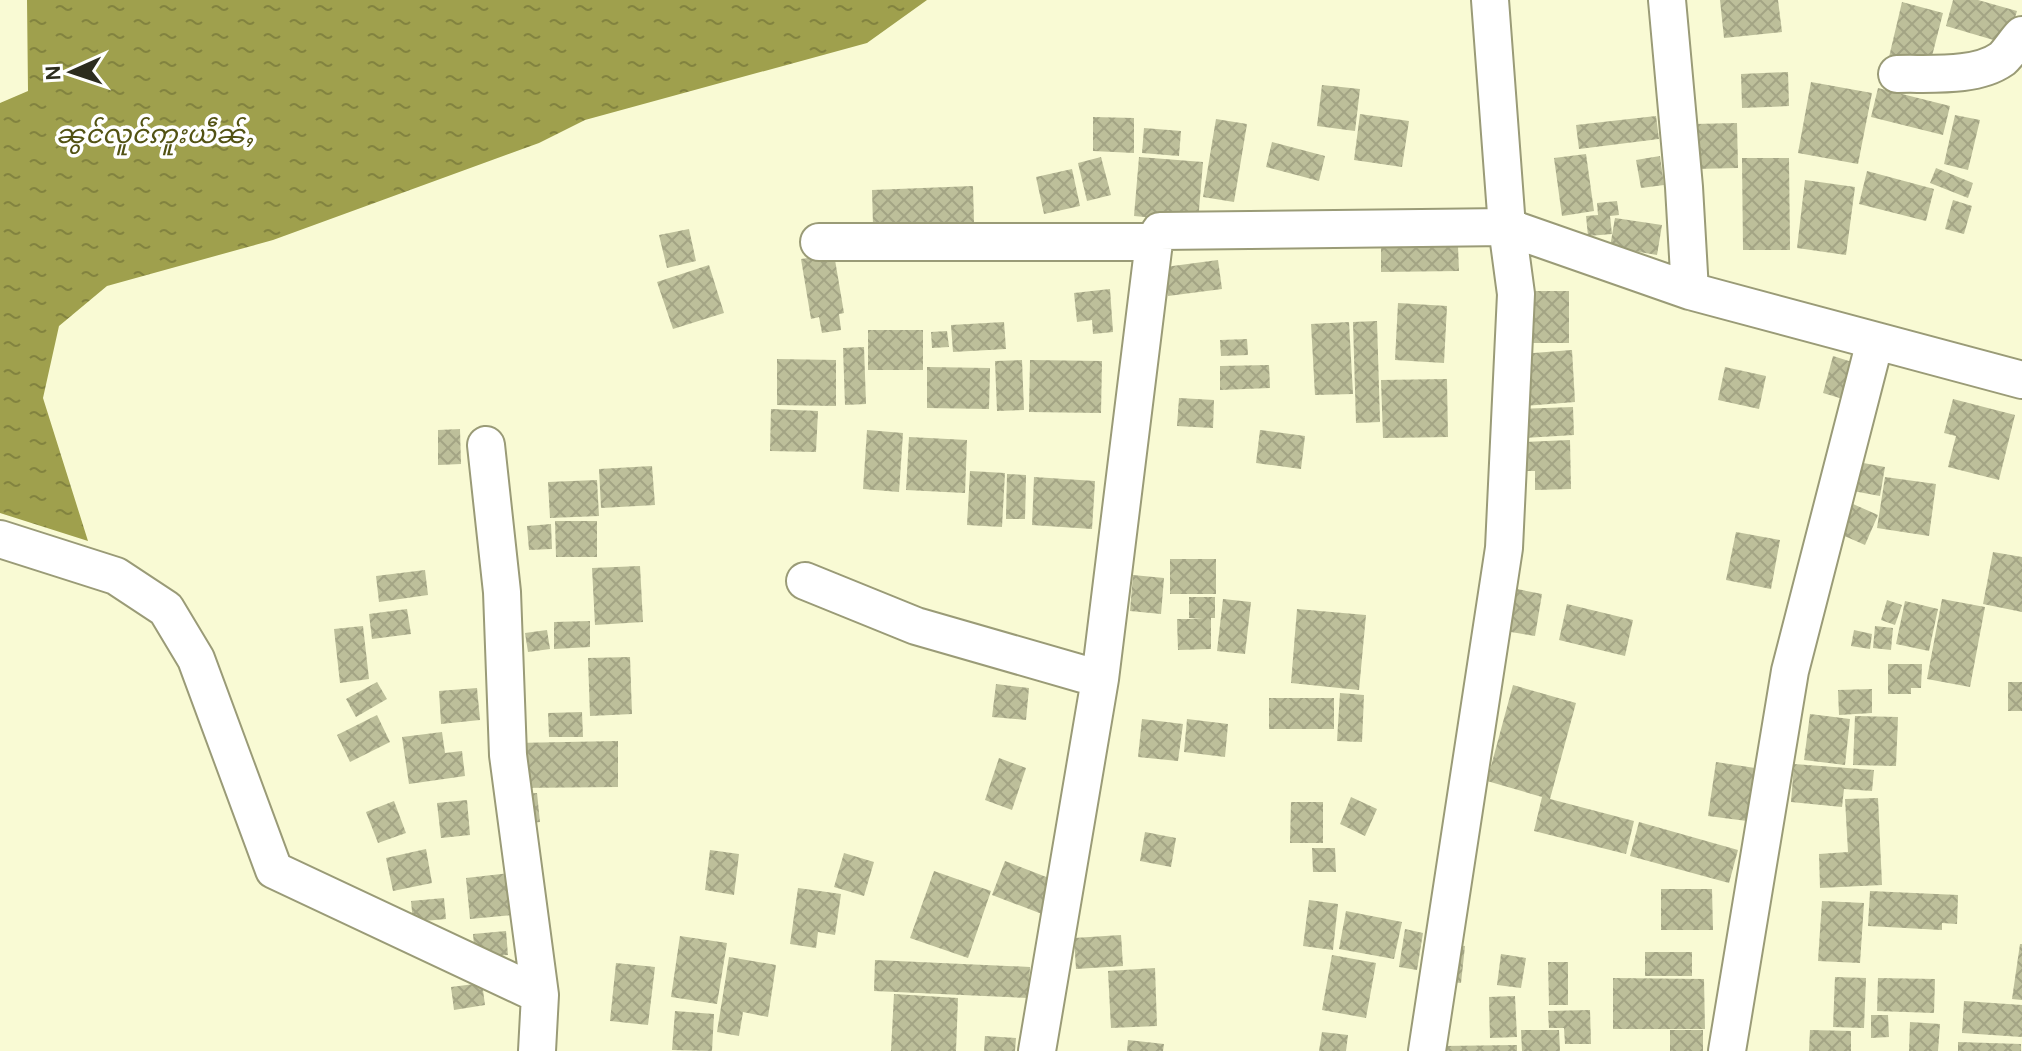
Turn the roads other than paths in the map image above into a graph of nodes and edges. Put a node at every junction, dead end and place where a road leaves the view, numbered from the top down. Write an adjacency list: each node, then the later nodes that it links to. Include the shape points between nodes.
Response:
1 (1490, 0): 5 (street)
2 (1667, 0): 8 (street)
3 (2022, 35): 4 (street, via 2005,57 1988,67)
4 (1897, 74)
5 (1507, 227): 7 (street, via 1160,231); 8 (street); 18 (street, via 1516,294 1504,548)
6 (819, 242): 7 (street)
7 (1154, 242): 14 (street)
8 (1690, 291): 9 (street)
9 (1875, 341): 10 (street); 19 (street, via 1790,671)
10 (2022, 380)
11 (486, 445): 15 (street, via 502,592 508,755)
12 (0, 539): 15 (street, via 116,576 166,609 196,659 274,870)
13 (805, 581): 14 (street, via 916,626)
14 (1100, 679): 17 (street)
15 (540, 995): 16 (street)
16 (537, 1051)
17 (1037, 1051)
18 (1427, 1051)
19 (1727, 1051)

